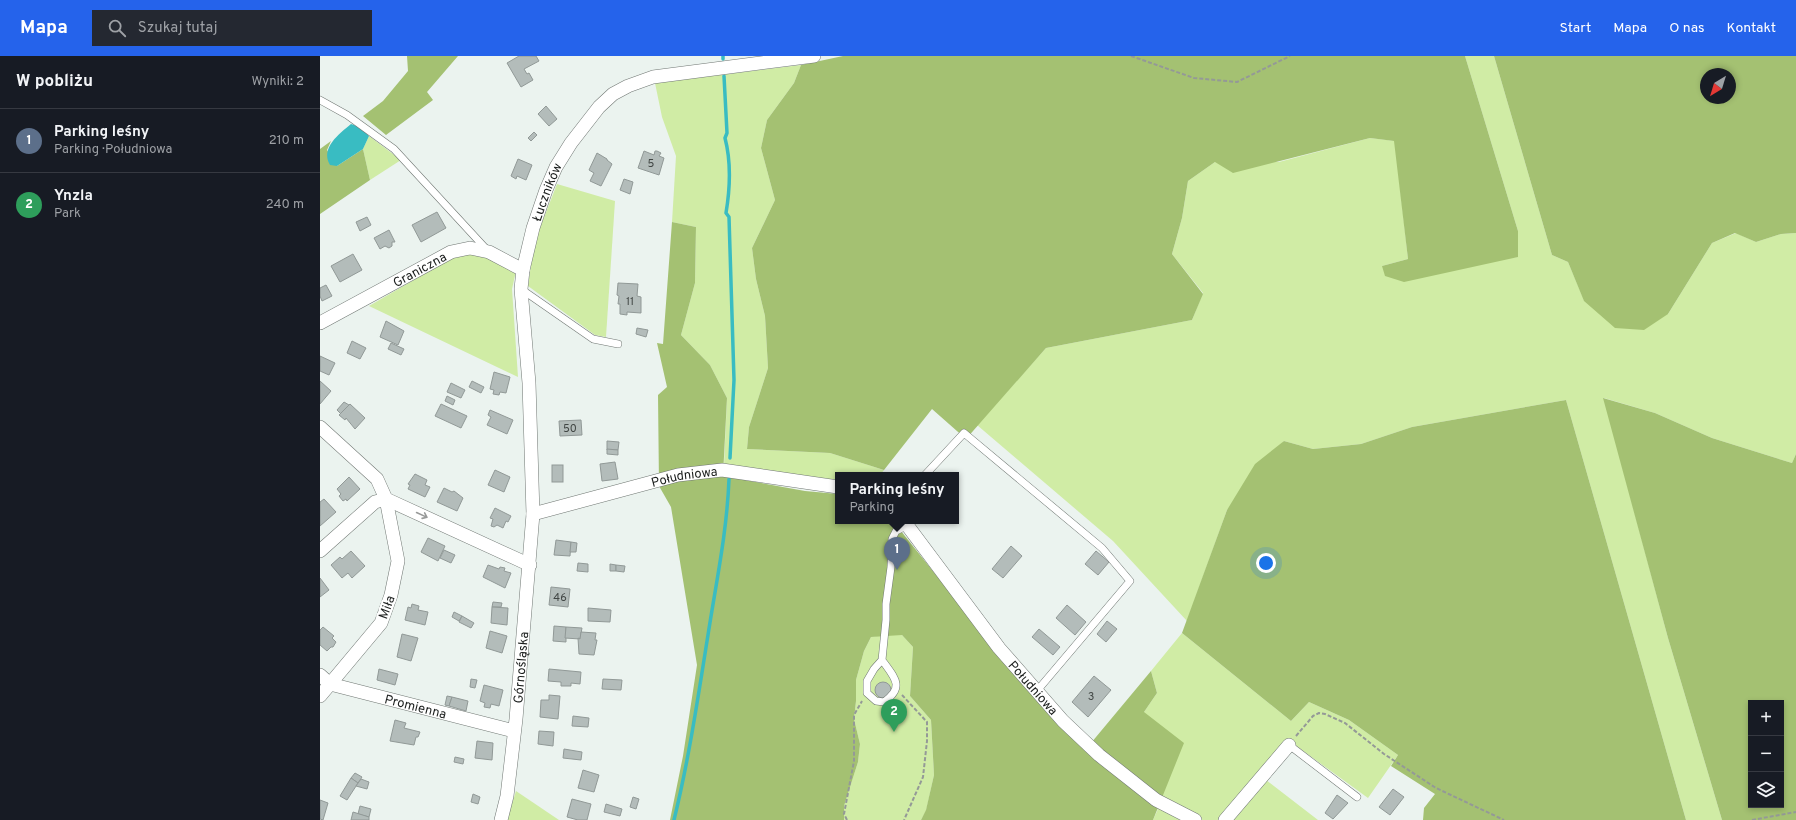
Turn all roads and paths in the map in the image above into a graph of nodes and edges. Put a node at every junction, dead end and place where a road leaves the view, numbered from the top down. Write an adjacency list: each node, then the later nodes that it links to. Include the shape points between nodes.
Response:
1 (814, 56): 6 (street, Łuczników, via 653,77 613,94 599,107 556,167 533,228)
2 (1131, 56): 3 (path, via 1194,78 1238,82)
3 (1290, 56)
4 (320, 100): 5 (lane, via 347,115 394,149)
5 (489, 252): 6 (street, Graniczna); 8 (street, Graniczna, via 470,248 451,252)
6 (523, 270): 7 (street, Łuczników)
7 (521, 289): 9 (lane, via 593,339); 14 (street, Łuczników, via 530,383)
8 (320, 323)
9 (618, 344)
10 (320, 427): 13 (street, Miła, via 377,479)
11 (928, 472): 23 (lane, via 964,433 1102,548 1130,581)
12 (835, 487): 14 (street, Południowa, via 722,470 678,475)
13 (386, 499): 17 (street, via 375,502); 18 (street, one-way to 18); 21 (street, Miła, via 398,561 391,595 381,623)
14 (533, 514): 18 (street, Górnośląska)
15 (905, 524): 19 (lane, via 896,531 892,540)
16 (907, 524): 23 (street, Południowa, via 999,648)
17 (320, 551)
18 (530, 565): 26 (street, Górnośląska)
19 (882, 660): 22 (lane, via 896,683); 24 (lane, via 867,681)
20 (320, 675): 21 (street, Promienna)
21 (330, 684): 25 (street, Miła); 26 (street, Promienna)
22 (897, 690): 24 (lane, via 884,702 876,701); 32 (path, via 926,722 927,741 923,777)
23 (1036, 692): 33 (street, Południowa, via 1099,755 1156,800)
24 (867, 693): 31 (path, via 854,715 854,761 844,814)
25 (320, 696)
26 (514, 731): 30 (street, Górnośląska, via 507,796)
27 (1289, 745): 28 (lane); 34 (street); 35 (path, via 1313,716 1325,714 1345,724 1384,754 1436,788)
28 (1357, 797)
29 (1796, 812): 36 (path)
30 (501, 820)
31 (847, 820)
32 (904, 820)
33 (1195, 820)
34 (1225, 820)
35 (1504, 820)
36 (1752, 820)

